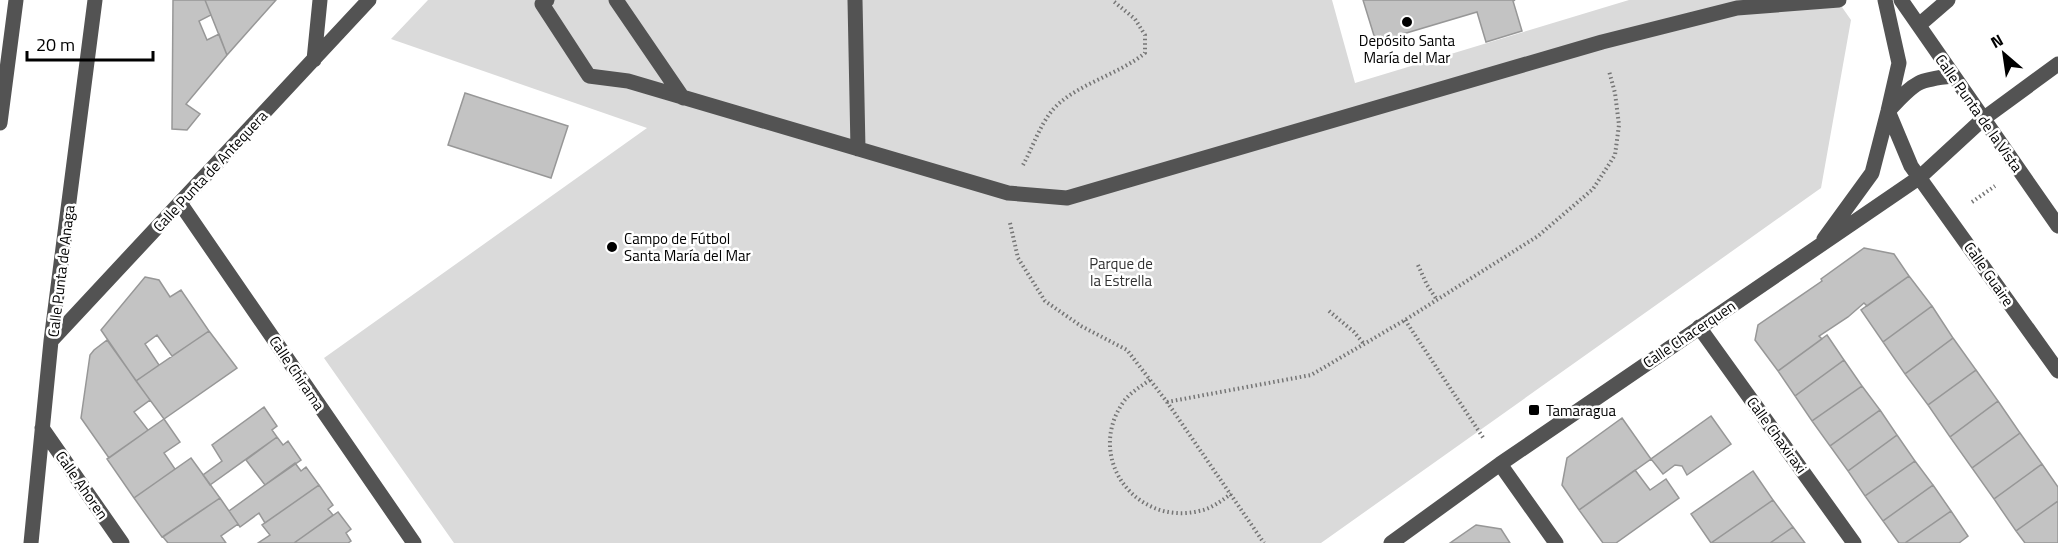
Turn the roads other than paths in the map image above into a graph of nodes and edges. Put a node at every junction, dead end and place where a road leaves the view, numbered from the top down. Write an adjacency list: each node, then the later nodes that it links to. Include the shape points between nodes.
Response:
1 (16, 0): 19 (street)
2 (96, 0): 26 (street, Calle Punta de Anaga)
3 (320, 0): 13 (street)
4 (369, 0): 13 (street, Calle Punta de Antequera)
5 (547, 0): 16 (street, via 542,4 589,76 628,81)
6 (616, 0): 16 (street)
7 (855, 0): 20 (street)
8 (1839, 0): 20 (street, via 1737,8 1602,42 1067,198 1008,193)
9 (1885, 0): 17 (street, via 1899,63)
10 (1901, 0): 12 (street, Calle Punta de la Vista)
11 (1948, 0): 12 (street)
12 (1919, 25): 15 (street, Calle Punta de la Vista)
13 (314, 60): 22 (street, Calle Punta de Antequera)
14 (2058, 64): 18 (street, Calle Chacerquen)
15 (1952, 75): 17 (street, via 1915,84); 18 (street, Calle Punta de la Vista)
16 (683, 98): 20 (street)
17 (1888, 111): 21 (street, Calle Guaire, via 1911,166); 24 (street, via 1872,173)
18 (1983, 119): 21 (street, Calle Chacerquen); 23 (street, Calle Punta de la Vista)
19 (0, 123)
20 (858, 149)
21 (1920, 177): 24 (street, Calle Chacerquen); 27 (street, Calle Guaire)
22 (180, 203): 26 (street, Calle Punta de Antequera); 32 (street, Calle Chirama)
23 (2058, 226)
24 (1818, 246): 25 (street, Calle Chacerquen)
25 (1699, 327): 29 (street, Calle Chacerquen); 35 (street, Calle Chaxiraxi)
26 (51, 341): 28 (street, Calle Punta de Anaga)
27 (2058, 371)
28 (42, 428): 30 (street, Calle Punta de Anaga); 31 (street, Calle Ahoren)
29 (1500, 464): 33 (street, Calle Chacerquen); 34 (street)
30 (31, 543)
31 (122, 543)
32 (414, 543)
33 (1391, 543)
34 (1556, 543)
35 (1854, 543)

